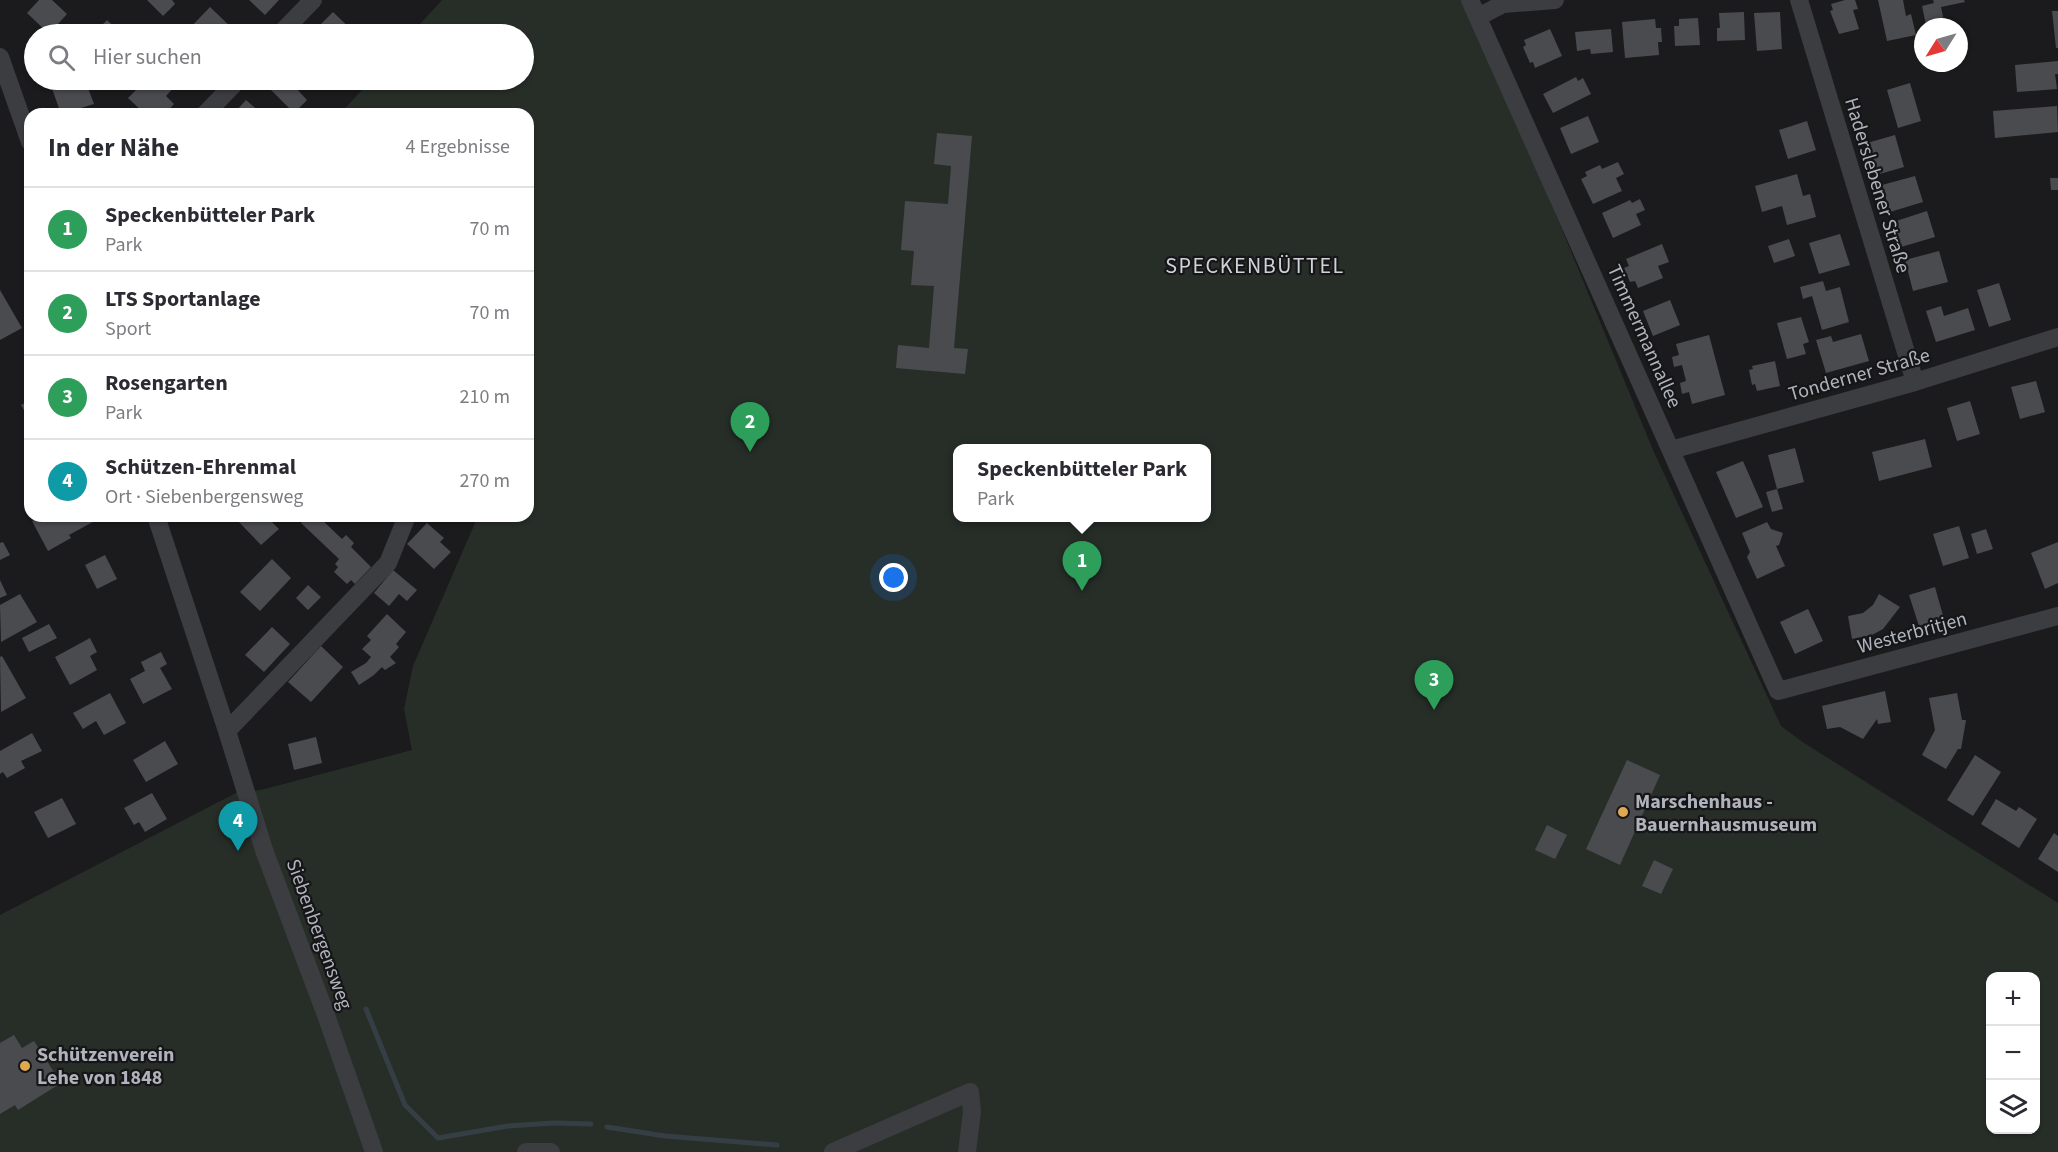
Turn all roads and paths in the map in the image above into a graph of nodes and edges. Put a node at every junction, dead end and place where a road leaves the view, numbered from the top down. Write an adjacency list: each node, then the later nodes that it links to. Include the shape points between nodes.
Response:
1 (313, 0): 6 (street)
2 (1470, 0): 5 (street, Timmermannallee)
3 (1555, 0): 5 (street, via 1503,4)
4 (1799, 0): 12 (street, Haderslebener Straße)
5 (1478, 17): 13 (street, Timmermannallee)
6 (290, 24)
7 (0, 57): 10 (street)
8 (228, 90): 9 (street)
9 (211, 108)
10 (24, 125)
11 (2058, 337): 12 (street, Tonderner Straße)
12 (1915, 382): 13 (street, Tonderner Straße)
13 (1671, 450): 17 (street, Timmermannallee)
14 (158, 522): 18 (street, Siebenbergensweg)
15 (405, 522): 18 (street, via 388,563)
16 (2058, 616): 17 (street, Westerbritjen)
17 (1778, 691)
18 (227, 731): 19 (street, Siebenbergensweg, via 264,850)
19 (374, 1152)
20 (526, 1152): 21 (street)
21 (551, 1152)
22 (833, 1152): 23 (street, via 970,1092)
23 (967, 1152)

